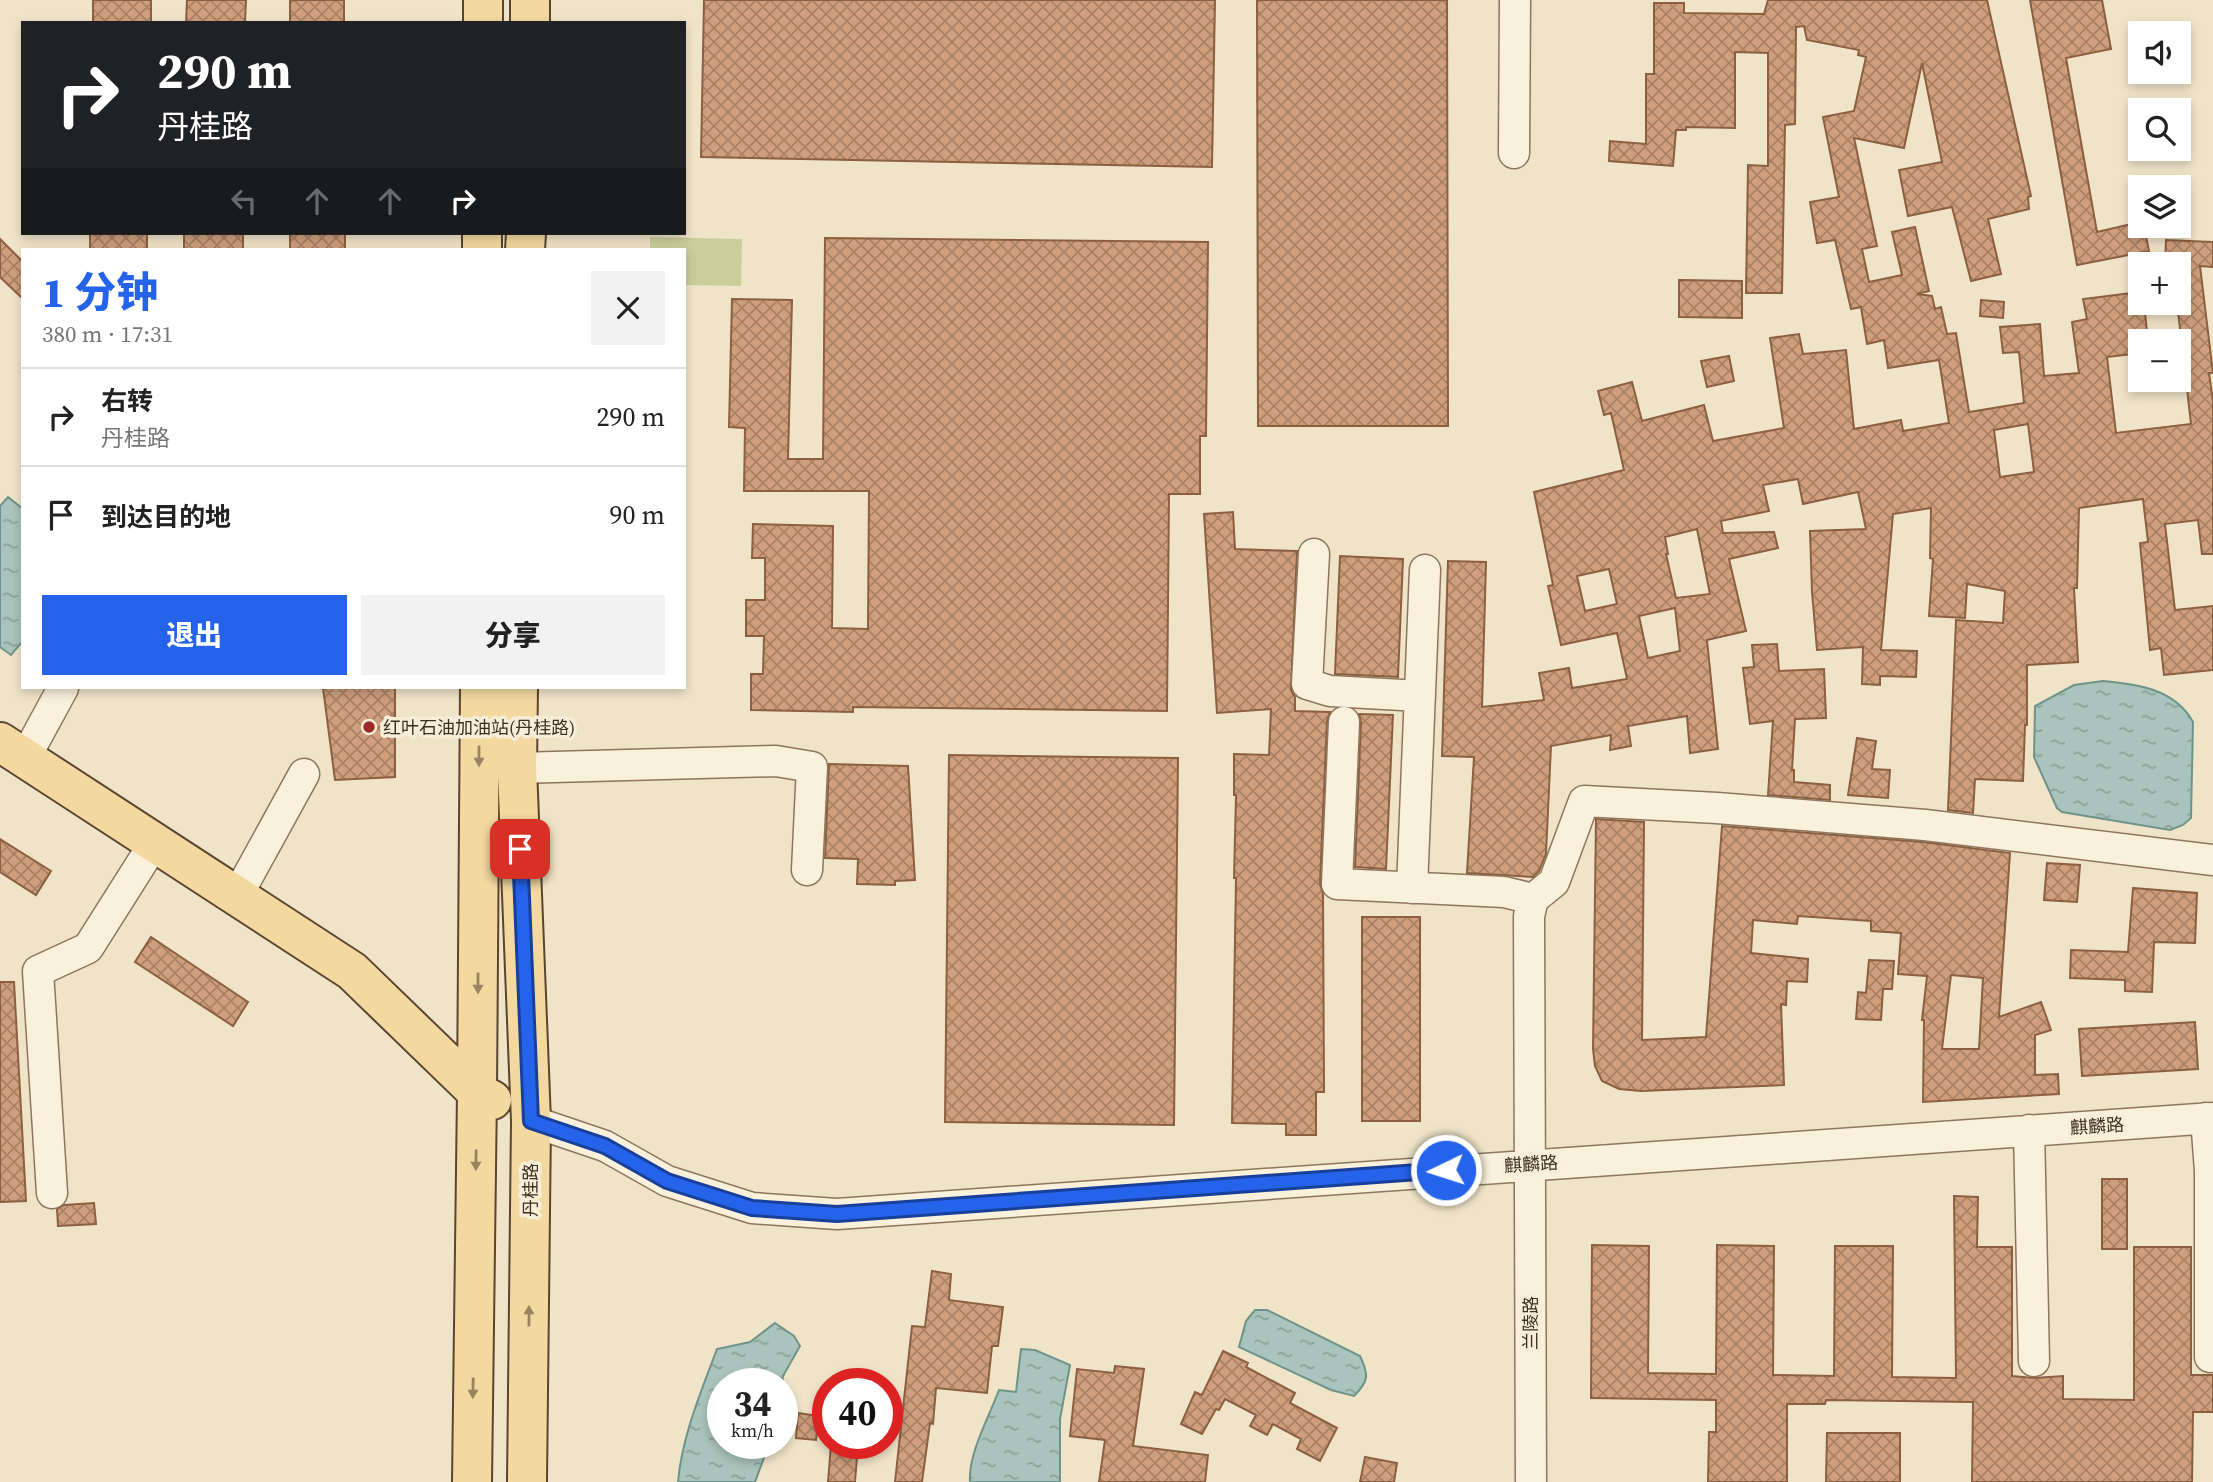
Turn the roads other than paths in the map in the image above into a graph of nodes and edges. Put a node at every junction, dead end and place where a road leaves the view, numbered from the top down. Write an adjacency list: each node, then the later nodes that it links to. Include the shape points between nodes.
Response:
1 (483, 0): 4 (main road)
2 (530, 0): 5 (main road)
3 (1515, 0): 6 (street)
4 (483, 21)
5 (530, 21)
6 (1514, 153)
7 (1314, 554): 12 (street, via 1307,684 1330,691)
8 (1425, 570): 12 (street)
9 (62, 689): 14 (street)
10 (480, 689): 23 (main road, one-way to 23)
11 (518, 689): 15 (main road, 丹桂路)
12 (1420, 696): 20 (street)
13 (1344, 722): 20 (street, via 1337,884)
14 (12, 750): 17 (main road)
15 (517, 768): 19 (street, via 776,761 812,767); 25 (main road, 丹桂路)
16 (304, 774): 21 (street)
17 (155, 842): 21 (main road); 28 (street, via 88,948 38,971)
18 (2213, 860): 22 (street, via 1925,825 1584,801 1554,881)
19 (807, 870)
20 (1412, 888): 22 (street, via 1504,892)
21 (237, 896): 23 (main road, via 352,971)
22 (1533, 899): 27 (street, 兰陵路, via 1529,916)
23 (477, 1092): 25 (main road); 31 (main road, one-way to 31)
24 (2209, 1118): 26 (street, 麒麟路); 29 (street)
25 (531, 1121): 27 (street, 麒麟路, via 605,1146 667,1181 752,1208 837,1214); 32 (main road, 丹桂路, one-way to 25)
26 (2029, 1130): 27 (street, 麒麟路); 30 (street)
27 (1529, 1164): 33 (street, 兰陵路)
28 (51, 1192)
29 (2210, 1357)
30 (2034, 1361)
31 (472, 1482)
32 (527, 1482)
33 (1531, 1482)

